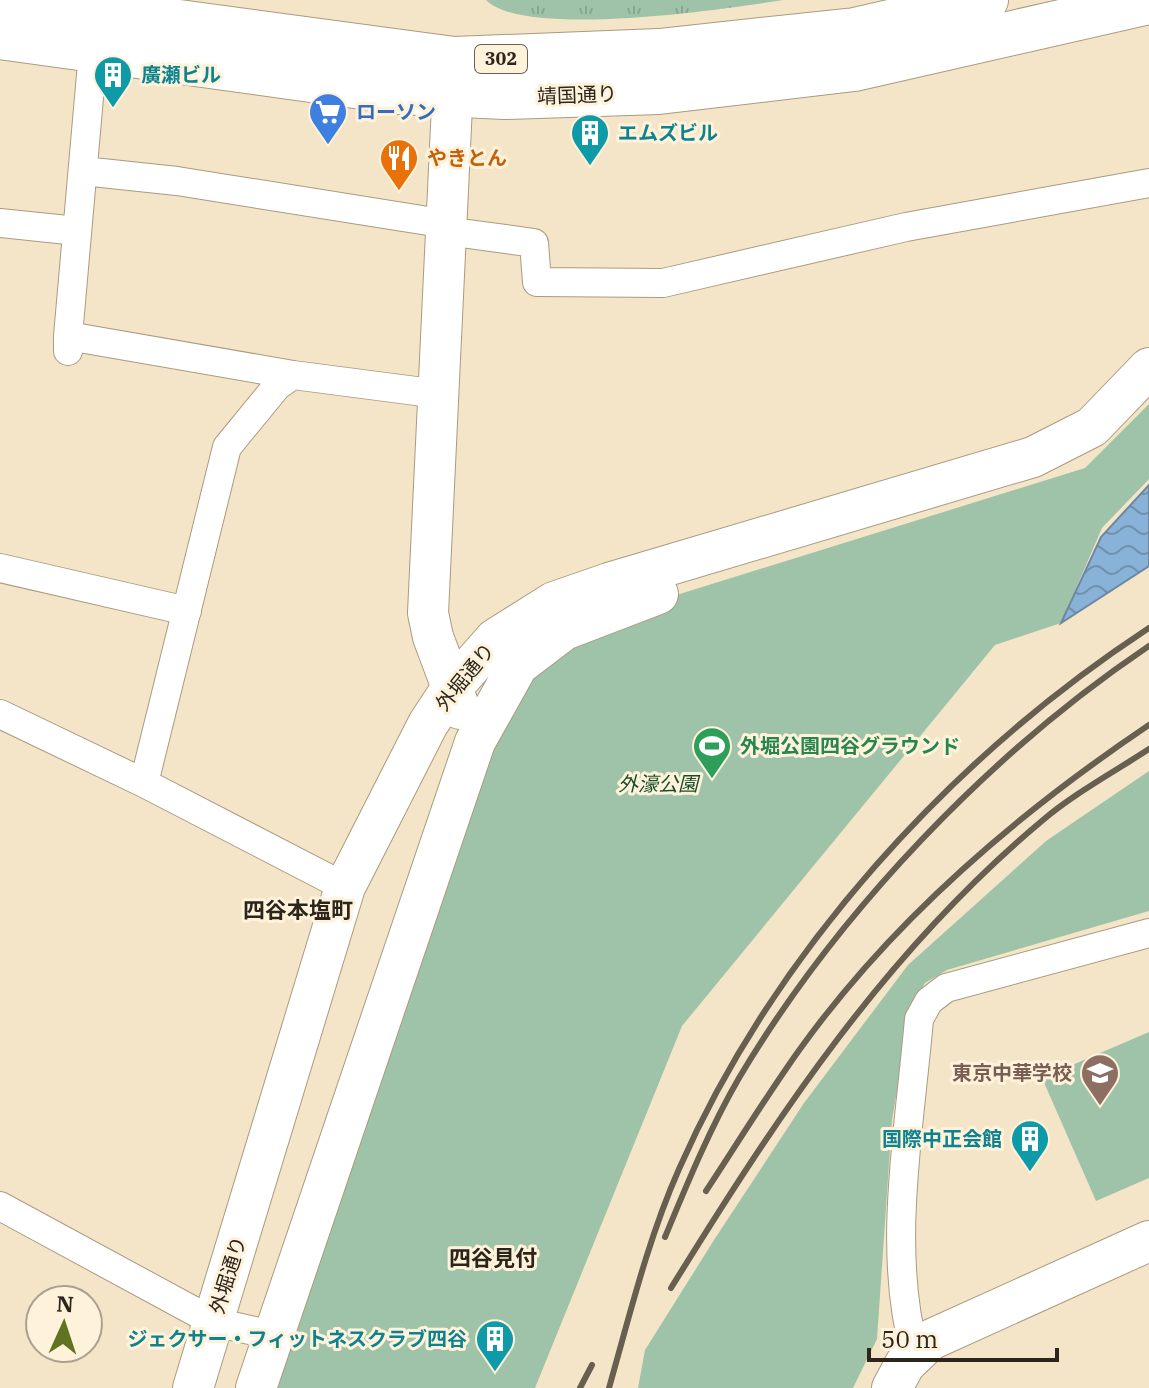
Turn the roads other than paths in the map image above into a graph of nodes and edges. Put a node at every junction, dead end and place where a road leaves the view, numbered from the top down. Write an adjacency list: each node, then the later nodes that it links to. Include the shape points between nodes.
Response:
1 (15, 0): 6 (main road, 靖国通り / 302)
2 (986, 0): 6 (main road, 靖国通り / 302, via 855,30)
3 (1149, 2): 6 (main road, 靖国通り / 302, via 838,71 659,92)
4 (0, 37): 5 (main road, 靖国通り / 302)
5 (93, 52): 6 (main road, 靖国通り / 302); 7 (street)
6 (453, 78): 10 (main road)
7 (83, 171): 10 (street, via 177,181); 11 (street)
8 (1149, 183): 10 (street, via 906,227 663,283 537,282 534,243)
9 (0, 223): 11 (street)
10 (447, 228): 14 (main road)
11 (77, 231): 13 (street, via 68,344)
12 (1149, 368): 18 (main road, 外堀通り, via 1092,427 1033,457 554,602 495,639)
13 (293, 375): 14 (street); 17 (street, via 277,386 227,447)
14 (439, 394): 18 (main road, via 428,613)
15 (1149, 399): 20 (main road, 外堀通り, via 1101,446 1052,473 727,567 564,630 518,665)
16 (0, 568): 17 (street)
17 (187, 611): 21 (street)
18 (451, 689): 20 (main road); 22 (main road, 外堀通り)
19 (0, 714): 21 (street)
20 (475, 742): 27 (main road, 外堀通り)
21 (144, 783): 22 (street)
22 (345, 887): 26 (main road, 外堀通り)
23 (1149, 933): 28 (street, via 946,988 929,1001 919,1019 901,1241 904,1313)
24 (0, 1206): 26 (street)
25 (1149, 1241): 28 (main road, via 930,1340)
26 (214, 1322): 27 (street); 29 (main road, 外堀通り)
27 (272, 1335): 30 (main road, 外堀通り)
28 (915, 1353): 31 (main road)
29 (193, 1388)
30 (256, 1388)
31 (892, 1388)

